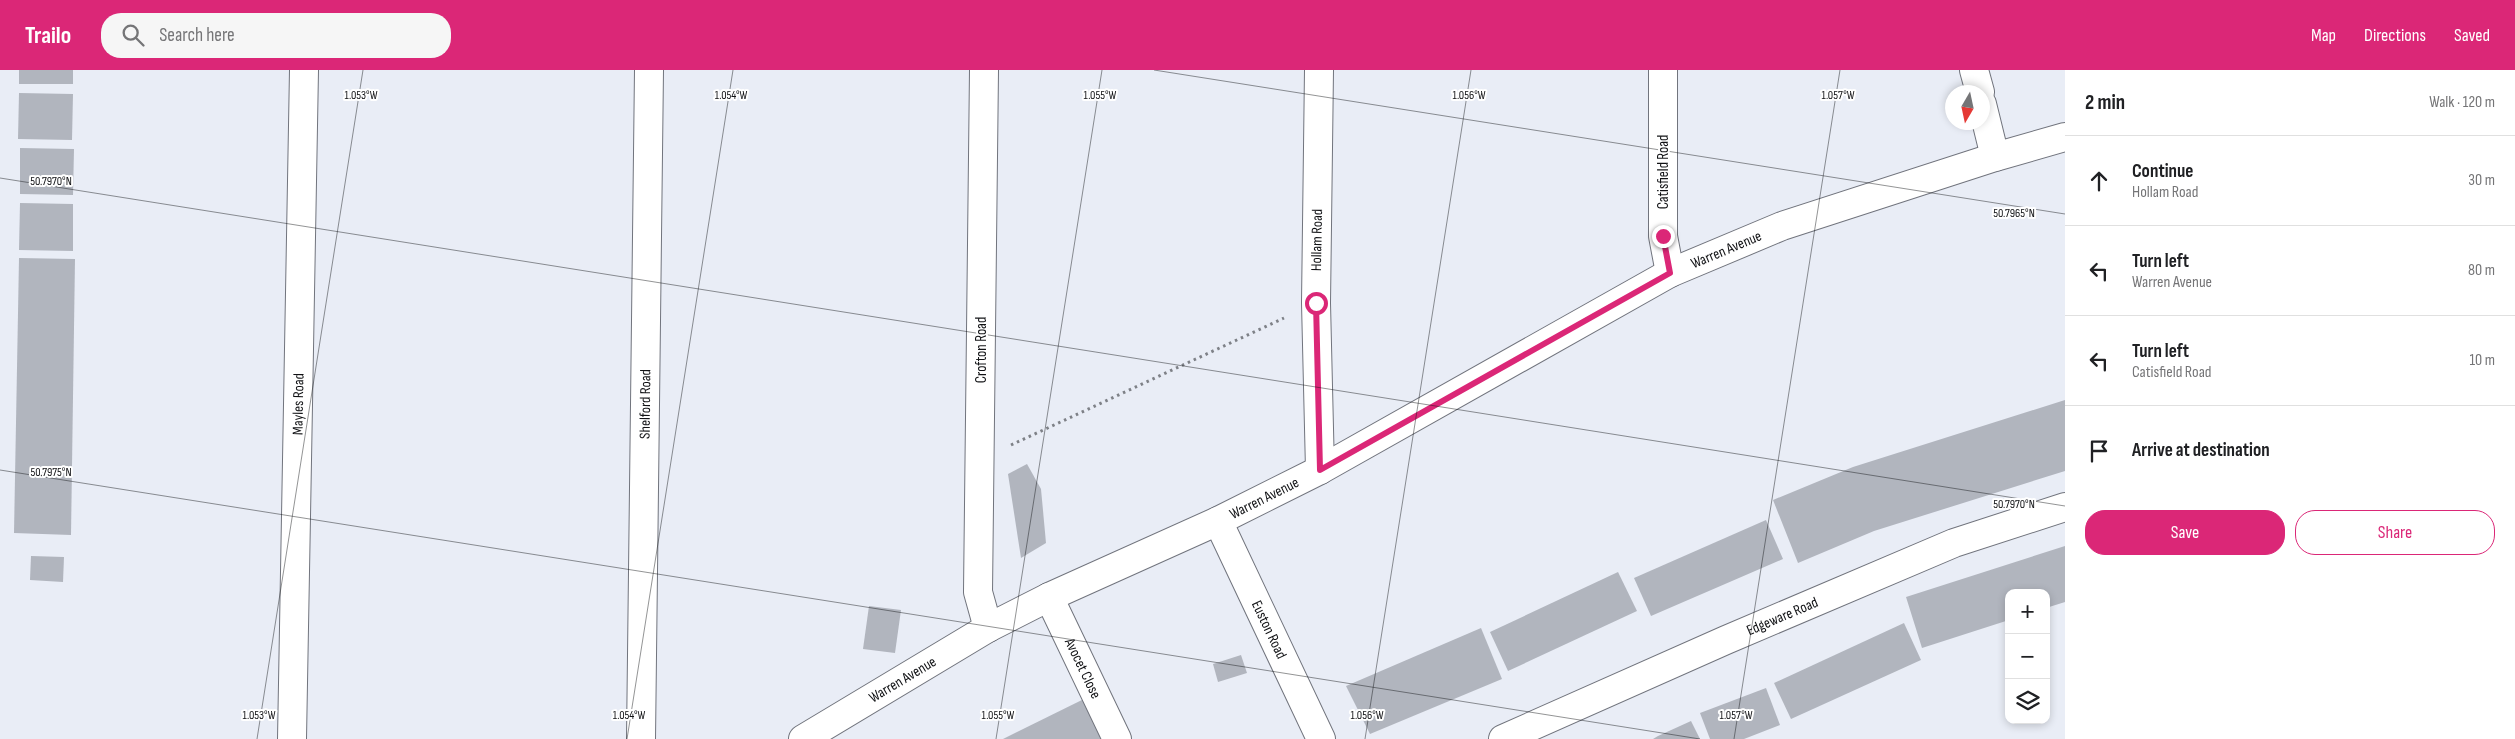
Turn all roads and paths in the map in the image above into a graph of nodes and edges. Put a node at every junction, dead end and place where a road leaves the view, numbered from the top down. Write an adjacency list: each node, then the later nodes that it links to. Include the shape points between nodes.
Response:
1 (304, 70): 19 (street, Mayles Road)
2 (649, 70): 20 (street, Shelford Road)
3 (984, 70): 13 (street, Crofton Road)
4 (1319, 70): 12 (street, Hollam Road)
5 (1663, 70): 11 (street, Catisfield Road, via 1663,236)
6 (1974, 70): 7 (street)
7 (1978, 85)
8 (1988, 130): 10 (street)
9 (2065, 137): 10 (street, Warren Avenue)
10 (1995, 156): 11 (street, Warren Avenue, via 1782,226)
11 (1670, 273): 14 (street, Warren Avenue)
12 (1316, 303): 13 (path); 14 (street, Hollam Road)
13 (980, 458): 18 (street, Crofton Road, via 978,592)
14 (1320, 470): 16 (street, Warren Avenue)
15 (2065, 507): 24 (street, Edgeware Road, via 1954,543)
16 (1218, 520): 17 (street, Warren Avenue); 23 (street, Euston Road)
17 (1049, 598): 18 (street, Warren Avenue); 22 (street, Avocet Close)
18 (988, 628): 21 (street, Warren Avenue)
19 (292, 739)
20 (641, 739)
21 (803, 739)
22 (1118, 739)
23 (1322, 739)
24 (1504, 739)

